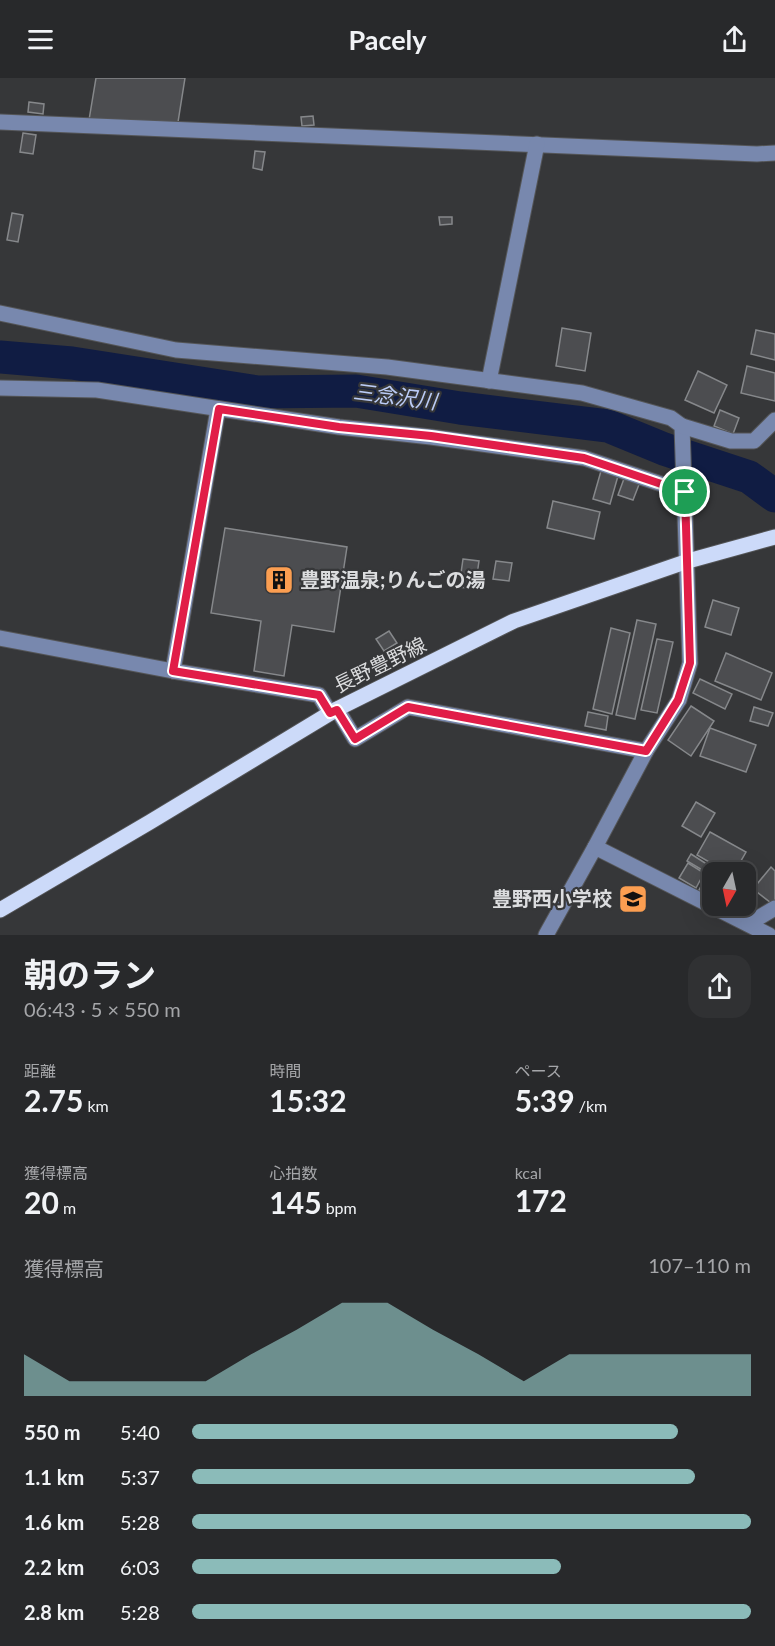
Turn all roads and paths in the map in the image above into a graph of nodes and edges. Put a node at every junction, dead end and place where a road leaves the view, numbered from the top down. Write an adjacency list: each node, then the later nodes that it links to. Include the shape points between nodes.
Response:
1 (0, 122): 2 (street)
2 (537, 144): 3 (street); 5 (street)
3 (775, 153)
4 (0, 313): 5 (street, via 176,350 387,367)
5 (489, 381): 9 (street, via 582,393 671,418)
6 (0, 388): 7 (street, via 97,390)
7 (219, 409): 10 (street, via 584,458); 14 (street)
8 (775, 420): 9 (street, via 754,441)
9 (682, 434): 10 (street)
10 (685, 485): 12 (street)
11 (775, 537): 12 (main road, 長野豊野線)
12 (688, 561): 15 (main road, 長野豊野線, via 514,621); 16 (street, via 690,663 678,700)
13 (0, 638): 14 (street)
14 (173, 671): 15 (street, via 319,695)
15 (333, 711): 16 (street, via 355,739 408,707); 19 (main road, 長野豊野線)
16 (646, 751): 17 (street)
17 (595, 847): 20 (street); 21 (street)
18 (775, 908): 20 (street)
19 (0, 910)
20 (748, 924): 22 (street)
21 (546, 935)
22 (770, 935)

